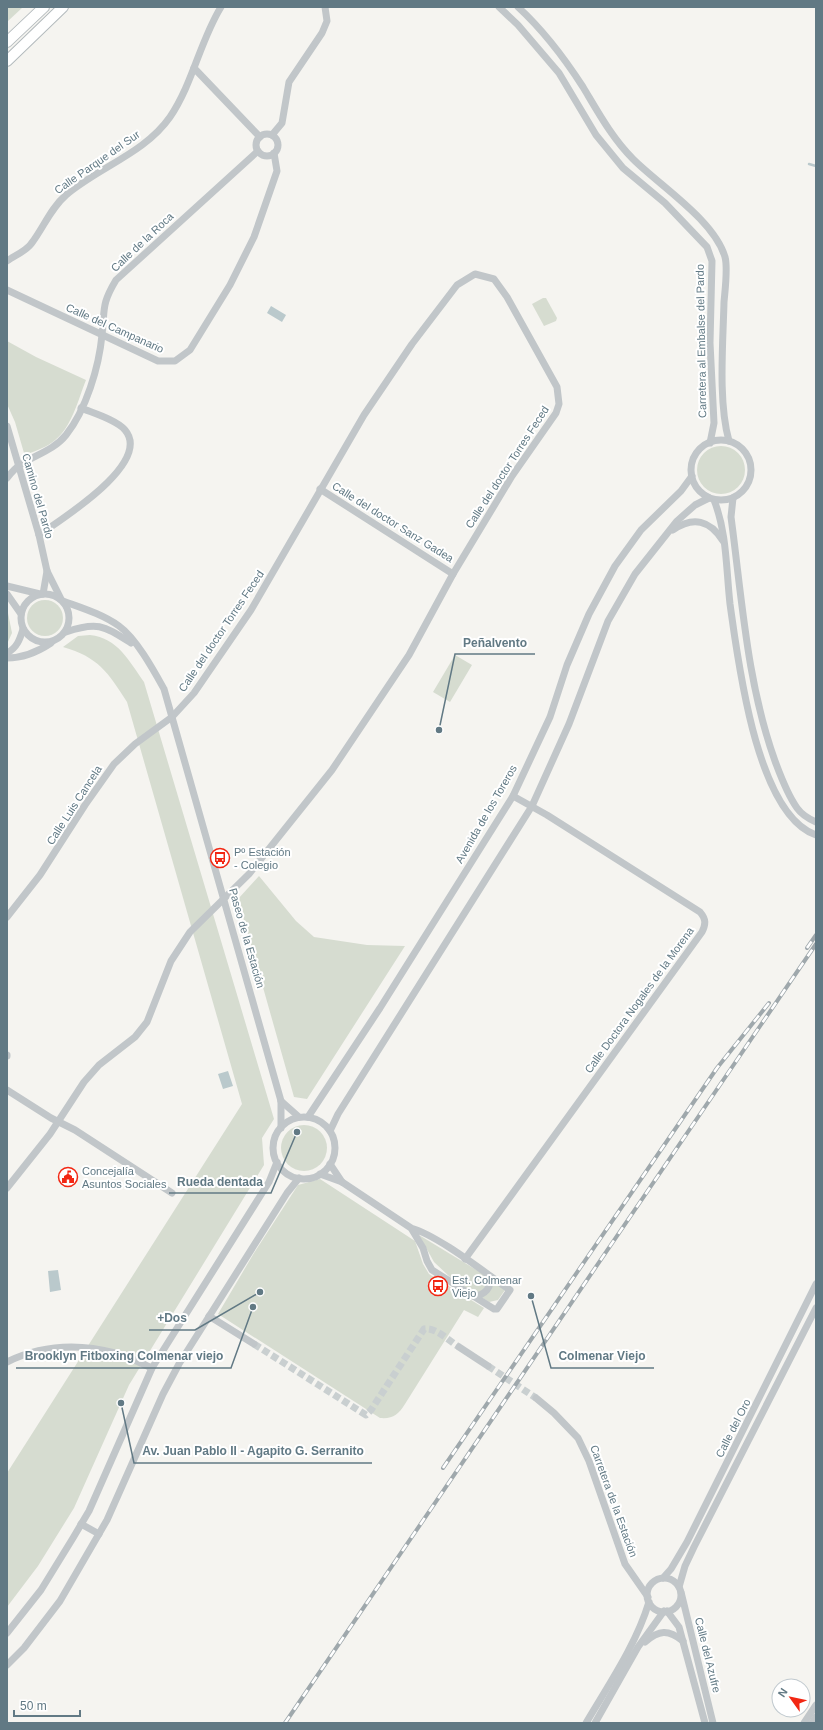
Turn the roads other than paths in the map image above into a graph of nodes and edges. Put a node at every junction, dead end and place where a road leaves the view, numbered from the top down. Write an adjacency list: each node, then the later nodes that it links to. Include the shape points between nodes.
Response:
1 (44, 7): 7 (main road)
2 (63, 7): 8 (main road)
3 (221, 7): 9 (street, Calle Parque del Sur)
4 (325, 7): 10 (street, via 327,21 322,33 289,82 282,122)
5 (499, 7): 20 (street, Carretera al Embalse del Pardo, via 559,73 596,135 623,168 665,203 707,247 712,261 710,343 714,423)
6 (518, 7): 19 (street, Carretera al Embalse del Pardo, via 528,15 570,66 606,127 633,159 674,193 718,239 726,258 724,422)
7 (7, 42)
8 (7, 61)
9 (194, 68): 11 (street); 14 (street, Calle Parque del Sur, via 170,118 148,139 67,194 50,211 31,245)
10 (272, 135): 11 (street); 13 (street, via 278,144)
11 (260, 137): 12 (street, via 256,144)
12 (258, 150): 13 (street, via 267,156); 16 (street, Calle de la Roca, via 116,280 107,295 102,311)
13 (274, 153): 16 (street, Calle del Campanario, via 277,171 254,237 230,285 190,350 175,361 158,361)
14 (7, 261)
15 (7, 290): 16 (street, Calle del Campanario)
16 (102, 335): 17 (street, Calle de la Roca, via 96,370)
17 (81, 408): 21 (street, Calle de la Roca, via 65,436 52,448); 27 (street, via 125,430 129,439 125,461 109,483 92,498)
18 (7, 426): 21 (street, Camino del Pardo)
19 (729, 441): 20 (street, via 718,440); 25 (street, via 747,454 751,470 746,487)
20 (710, 443): 22 (street, via 695,456 691,468)
21 (19, 465): 23 (street); 27 (street, Camino del Pardo)
22 (692, 476): 26 (street, via 698,489); 44 (street, Avenida de los Toreros, via 681,491 641,530 615,566 589,614 567,665 550,717)
23 (7, 478)
24 (320, 489): 31 (street, Calle del doctor Sanz Gadea); 31 (street, Calle del doctor Torres Feced, via 412,344 456,285 475,274 494,279 557,387 560,404 552,420 512,476); 43 (street, Calle del doctor Torres Feced, via 252,610 194,693)
25 (733, 498): 26 (street); 46 (street, via 731,517 749,651 768,742 790,796 806,817)
26 (712, 499): 28 (street, via 695,505); 29 (street, via 721,519)
27 (39, 535): 30 (street, Camino del Pardo)
28 (665, 536): 29 (street, via 684,522 698,522 713,529); 45 (street, via 635,574 608,621 569,724)
29 (725, 543): 47 (street, via 730,603 748,708 758,746 781,803 799,826)
30 (47, 571): 34 (street, Camino del Pardo); 35 (street, Camino del Pardo)
31 (453, 574): 48 (street, Calle del doctor Torres Feced, via 409,655 332,770 249,874)
32 (7, 586): 34 (street)
33 (7, 594): 36 (street)
34 (42, 594): 35 (street); 36 (street, via 35,596 26,604)
35 (62, 600): 38 (street, via 70,616); 40 (street, Paseo de la Estación, via 91,611 120,627)
36 (21, 614): 37 (street)
37 (23, 629): 39 (street, via 32,640); 41 (street, via 19,641 12,651)
38 (66, 632): 39 (street); 40 (street, Paseo de la Estación, via 85,625 100,626)
39 (53, 642): 42 (street, via 41,650)
40 (138, 648): 43 (street, Paseo de la Estación, via 151,664 164,689)
41 (7, 653)
42 (7, 658)
43 (172, 717): 48 (street, Paseo de la Estación); 49 (street, Calle Luis Cancela, via 135,744 114,764 40,875)
44 (513, 796): 45 (street, Calle Doctora Nogales de la Morena); 53 (street, Avenida de los Toreros, via 380,1008)
45 (532, 806): 56 (street, via 338,1114); 65 (street, Calle Doctora Nogales de la Morena, via 700,912 706,925)
46 (816, 822)
47 (816, 835)
48 (224, 898): 51 (street, Paseo de la Estación); 54 (street, Calle del doctor Torres Feced, via 182,943 168,968 147,1022 134,1037 94,1070)
49 (7, 917)
50 (7, 1090): 54 (street)
51 (281, 1101): 52 (street); 55 (street, Paseo de la Estación)
52 (299, 1117): 53 (street); 55 (street)
53 (308, 1117): 56 (street, via 323,1123)
54 (58, 1122): 62 (street, Calle del doctor Torres Feced); 63 (street, via 75,1130)
55 (281, 1128): 57 (street, via 274,1144)
56 (330, 1131): 58 (street, via 335,1144)
57 (277, 1162): 60 (street, via 284,1171); 75 (street, via 269,1182)
58 (330, 1164): 59 (street); 61 (street)
59 (320, 1174): 60 (street); 61 (street)
60 (299, 1178): 70 (street)
61 (342, 1182): 64 (street)
62 (7, 1188)
63 (172, 1193)
64 (411, 1228): 65 (street); 68 (street, via 422,1245 432,1270)
65 (464, 1259): 66 (street)
66 (488, 1275): 68 (street, via 490,1285 486,1292); 68 (street, via 510,1290 498,1309)
67 (816, 1284): 79 (street, Calle del Oro, via 687,1542)
68 (473, 1296)
69 (816, 1308): 82 (street, Calle del Oro, via 694,1546 685,1566)
70 (209, 1316): 71 (street); 78 (street, via 163,1394)
71 (254, 1344)
72 (459, 1347): 74 (street)
73 (7, 1362): 75 (street, via 24,1354 54,1347 81,1347 116,1353)
74 (488, 1366)
75 (152, 1368): 77 (street)
76 (536, 1398): 80 (street, Carretera de la Estación, via 578,1438 590,1461 624,1564)
77 (81, 1524): 78 (street); 85 (street, via 42,1590)
78 (99, 1534): 88 (street, via 60,1601 24,1648)
79 (663, 1578): 81 (street); 82 (street, via 673,1580)
80 (636, 1580): 81 (street); 83 (street, Carretera de la Estación)
81 (652, 1584): 83 (street)
82 (680, 1589): 84 (street, via 681,1597 676,1606); 94 (street, Calle del Azufre)
83 (649, 1599): 84 (street, via 655,1609); 91 (street, via 643,1621 632,1643)
84 (665, 1611): 86 (street, Calle del Azufre, via 678,1627); 87 (street)
85 (7, 1633)
86 (683, 1642): 87 (street, via 675,1635 664,1632 654,1635); 93 (street, Calle del Azufre)
87 (638, 1647): 92 (street)
88 (7, 1665)
89 (816, 1706): 95 (street)
90 (816, 1717): 96 (street)
91 (586, 1723)
92 (595, 1723)
93 (705, 1723)
94 (713, 1723)
95 (804, 1723)
96 (812, 1723)

